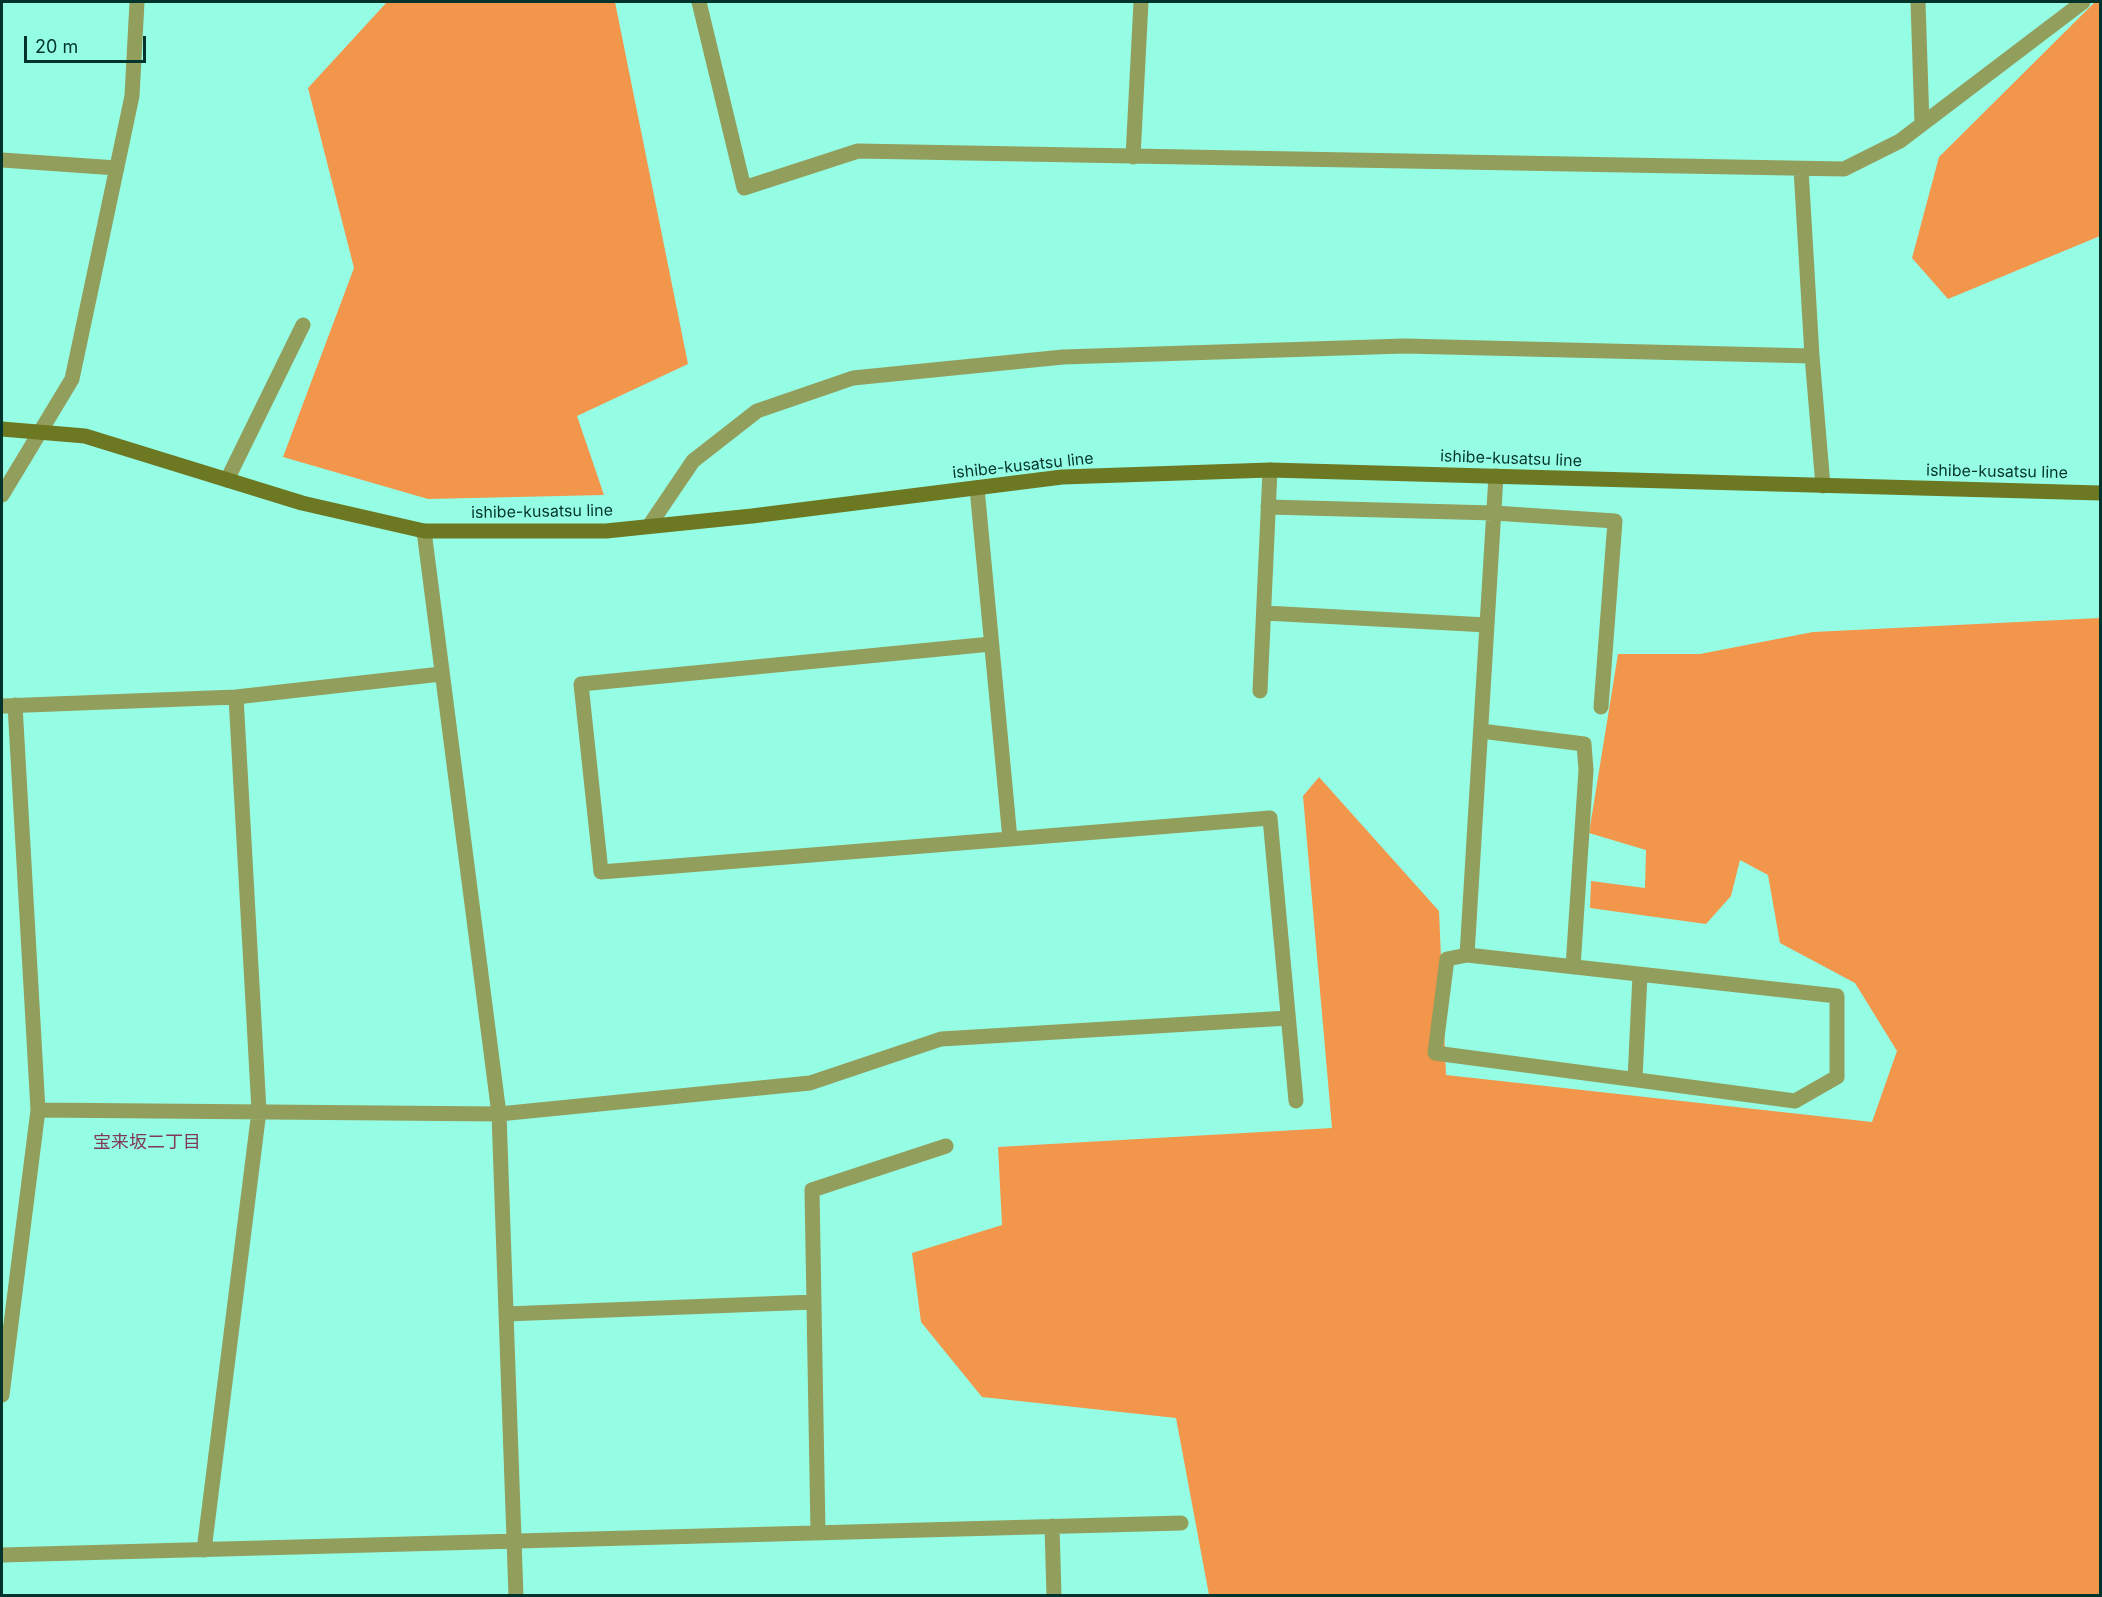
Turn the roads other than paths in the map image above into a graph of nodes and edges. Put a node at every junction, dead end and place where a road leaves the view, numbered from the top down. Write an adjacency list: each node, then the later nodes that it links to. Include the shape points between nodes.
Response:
1 (137, 2): 9 (street, via 132,96)
2 (699, 2): 7 (street, via 744,188 858,151)
3 (1141, 2): 7 (street)
4 (1918, 2): 6 (street)
5 (2083, 2): 6 (street)
6 (1922, 124): 10 (street, via 1900,141 1845,169)
7 (1133, 156): 10 (street)
8 (2, 160): 9 (street)
9 (117, 168): 14 (street, via 72,379)
10 (1801, 169): 12 (street)
11 (303, 325): 17 (street)
12 (1812, 356): 18 (street); 24 (street, via 1404,346 1063,357 853,378 757,411 693,461)
13 (2, 429): 14 (main road, ishibe-kusatsu line)
14 (40, 432): 17 (main road, ishibe-kusatsu line, via 85,436); 21 (street)
15 (1270, 470): 16 (main road, ishibe-kusatsu line); 19 (main road, ishibe-kusatsu line, via 1062,477); 22 (street)
16 (1496, 476): 18 (main road, ishibe-kusatsu line); 23 (street)
17 (227, 480): 25 (main road, ishibe-kusatsu line, via 302,503)
18 (1822, 486): 20 (main road, ishibe-kusatsu line)
19 (977, 488): 24 (main road, ishibe-kusatsu line); 28 (street)
20 (2100, 493)
21 (2, 495)
22 (1268, 507): 23 (street); 26 (street)
23 (1494, 513): 27 (street); 33 (street, via 1615,521)
24 (649, 526): 25 (main road, ishibe-kusatsu line, via 606,531)
25 (424, 531): 29 (street)
26 (1265, 613): 27 (street); 30 (street)
27 (1487, 625): 34 (street)
28 (991, 644): 35 (street); 35 (street, via 581,684 601,872)
29 (441, 674): 31 (street); 44 (street)
30 (1260, 691)
31 (236, 697): 32 (street); 43 (street)
32 (8, 705): 42 (street)
33 (1601, 707)
34 (1481, 731): 36 (street); 37 (street, via 1584,744 1586,770)
35 (1010, 839): 39 (street, via 1270,818)
36 (1467, 955): 37 (street); 40 (street, via 1447,959 1435,1053)
37 (1573, 967): 38 (street)
38 (1640, 975): 40 (street); 40 (street, via 1837,996 1837,1077 1795,1101)
39 (1288, 1018): 41 (street); 44 (street, via 941,1039 810,1083)
40 (1635, 1079)
41 (1296, 1101)
42 (38, 1110): 43 (street); 48 (street)
43 (259, 1112): 44 (street); 53 (street)
44 (498, 1114): 47 (street)
45 (946, 1146): 46 (street, via 812,1190)
46 (814, 1302): 47 (street); 51 (street)
47 (506, 1314): 52 (street)
48 (2, 1395)
49 (1181, 1523): 50 (street)
50 (1052, 1526): 51 (street); 56 (street)
51 (818, 1533): 52 (street)
52 (514, 1541): 53 (street); 55 (street)
53 (204, 1550): 54 (street)
54 (2, 1555)
55 (516, 1596)
56 (1054, 1596)

